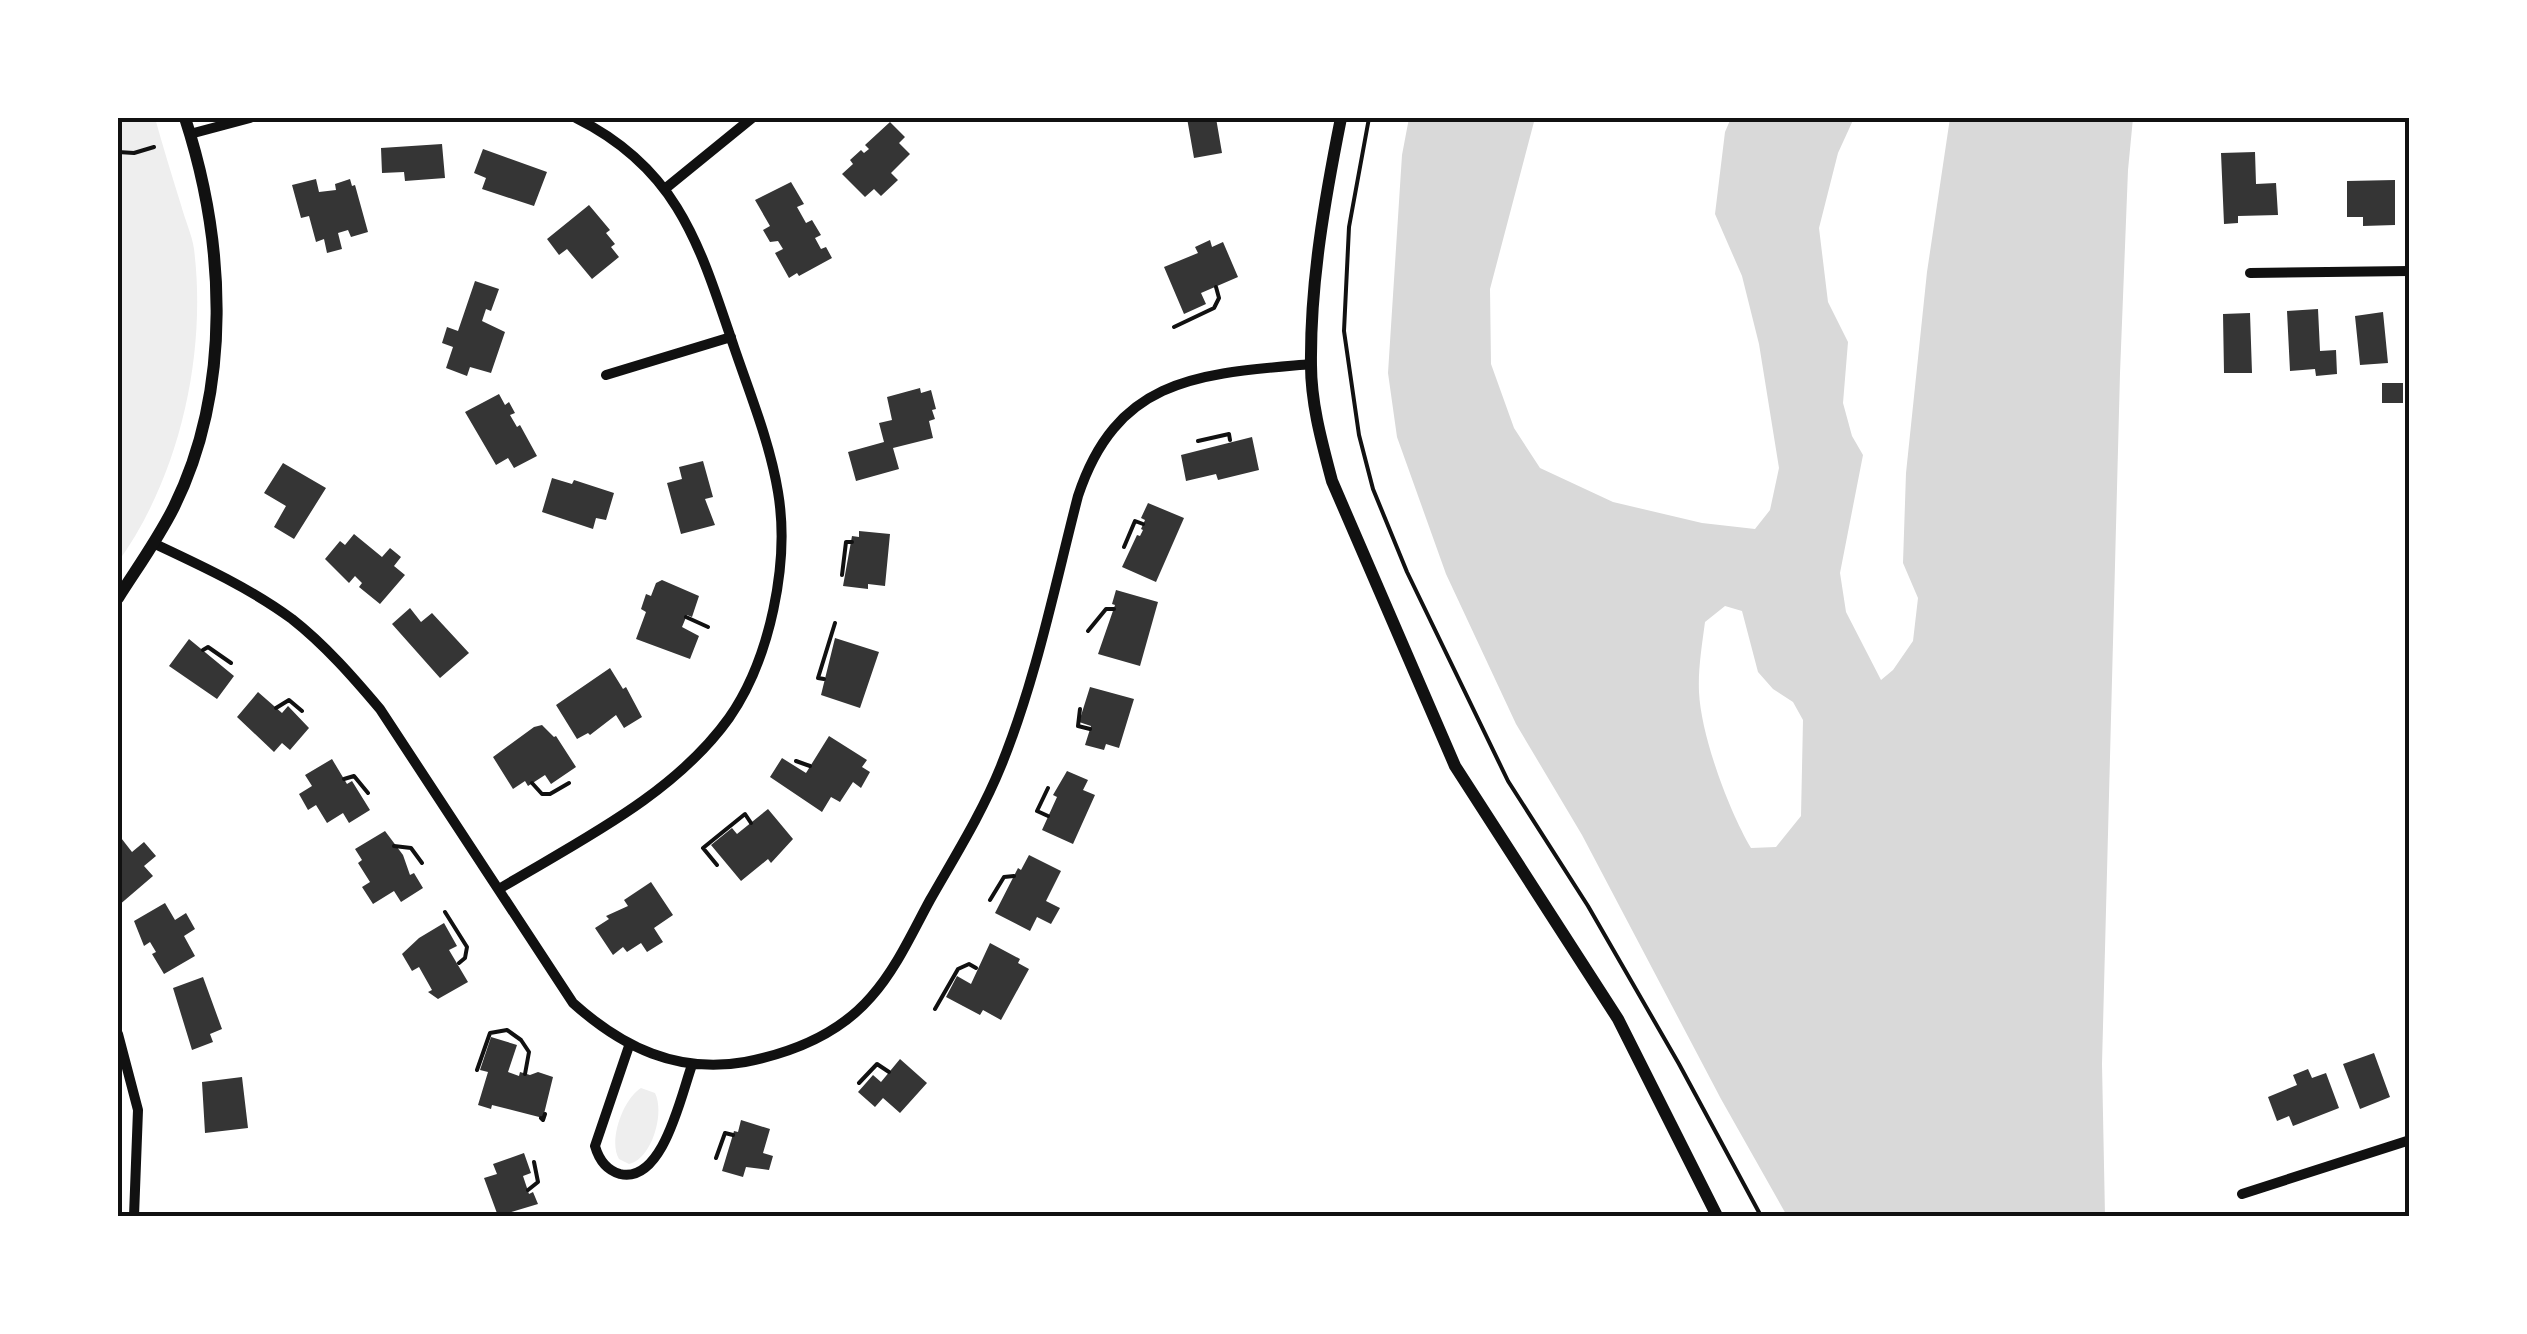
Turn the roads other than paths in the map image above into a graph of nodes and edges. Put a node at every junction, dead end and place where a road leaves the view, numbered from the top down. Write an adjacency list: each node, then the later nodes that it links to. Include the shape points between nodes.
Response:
1 (185, 118): 6 (street)
2 (250, 118): 6 (street)
3 (576, 118): 7 (street, via 600,130)
4 (752, 118): 7 (street)
5 (1341, 118): 11 (street, via 1321,232)
6 (190, 134): 13 (street, via 214,252 212,366 197,448)
7 (666, 188): 10 (street, via 702,252)
8 (2410, 271): 9 (street)
9 (2250, 272)
10 (731, 337): 12 (street); 15 (street, via 778,492 778,572 760,658 736,707 700,752 620,816)
11 (1310, 364): 18 (street, via 1237,370 1171,386 1142,402 1101,442 1078,496 1000,769 894,964 870,998 822,1036 763,1058); 22 (street, via 1332,480 1456,766 1618,1019)
12 (606, 374)
13 (153, 543): 14 (street); 15 (street, via 291,619 350,673)
14 (118, 598)
15 (499, 889): 17 (street, via 573,1003)
16 (118, 1034): 21 (street, via 138,1110)
17 (630, 1046): 18 (street); 18 (street, via 595,1146 618,1174 643,1172 657,1159)
18 (692, 1065)
19 (2410, 1140): 20 (street)
20 (2242, 1194)
21 (134, 1216)
22 (1717, 1216)

